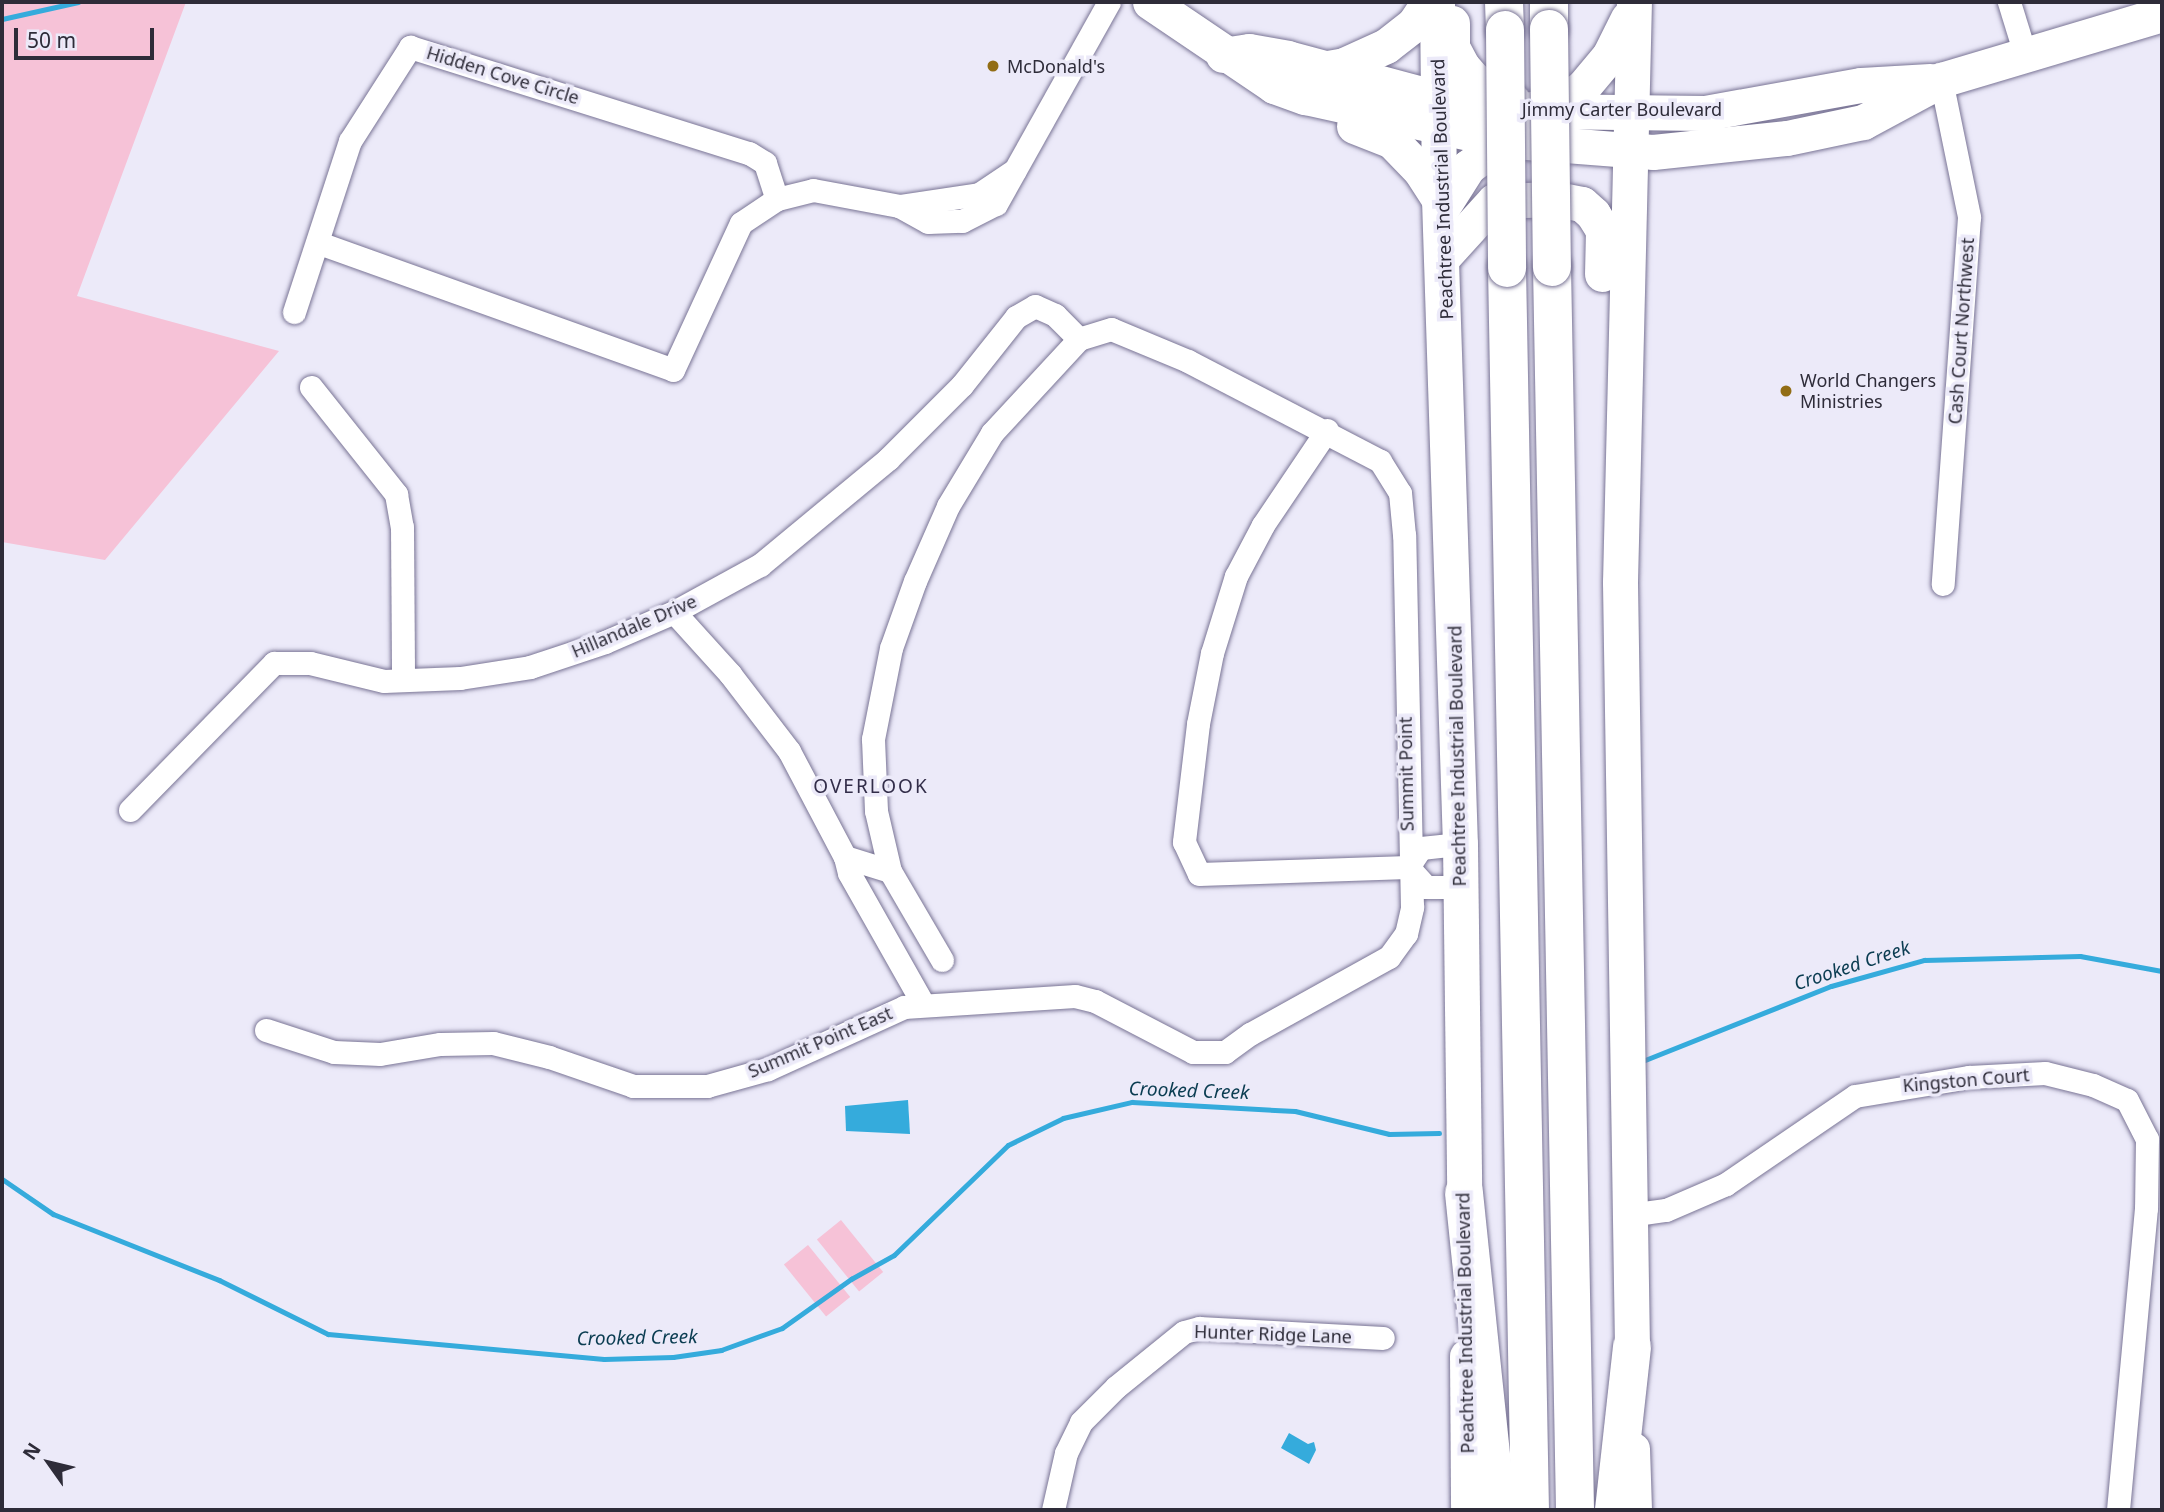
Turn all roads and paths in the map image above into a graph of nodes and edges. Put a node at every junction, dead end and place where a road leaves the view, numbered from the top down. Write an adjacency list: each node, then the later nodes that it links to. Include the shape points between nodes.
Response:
1 (1109, 2): 19 (street, via 996,204 962,221 928,222 899,206 813,190)
2 (1150, 2): 12 (main road, Jimmy Carter Boulevard)
3 (1429, 2): 13 (main road, via 1414,24 1385,46 1344,65)
4 (1437, 2): 16 (main road, Peachtree Industrial Boulevard)
5 (1452, 2): 17 (main road, via 1452,47 1462,66)
6 (2009, 2): 11 (street)
7 (1634, 4): 15 (main road, via 1644,61 1658,89 1682,104 1718,104 1810,86); 17 (main road, via 1609,56 1583,87 1552,106); 18 (main road)
8 (2162, 14): 11 (main road, Jimmy Carter Boulevard)
9 (1549, 15): 50 (highway, bridge)
10 (1504, 16): 49 (highway, bridge)
11 (2025, 54): 14 (main road, Jimmy Carter Boulevard)
12 (1223, 55): 13 (main road, Jimmy Carter Boulevard, via 1249,51); 16 (main road, Jimmy Carter Boulevard, via 1283,90); 20 (main road, via 1239,78 1271,101 1392,141)
13 (1322, 69): 16 (main road, Jimmy Carter Boulevard)
14 (1941, 80): 15 (main road, Jimmy Carter Boulevard); 18 (main road, Jimmy Carter Boulevard, via 1863,122 1787,138); 29 (street, Cash Court Northwest, via 1969,217)
15 (1861, 85): 18 (main road, Jimmy Carter Boulevard, via 1728,110)
16 (1432, 117): 17 (main road, Jimmy Carter Boulevard); 17 (main road, via 1476,113); 20 (main road, Peachtree Industrial Boulevard)
17 (1538, 122): 18 (main road, Jimmy Carter Boulevard); 20 (main road, via 1460,176); 21 (main road, via 1600,170)
18 (1645, 142): 21 (main road); 21 (main road, via 1666,166)
19 (777, 199): 22 (street, via 741,223 673,370); 22 (street, Hidden Cove Circle, via 765,163 749,153 410,47 350,141)
20 (1439, 205): 23 (main road, Peachtree Industrial Boulevard)
21 (1627, 221): 28 (main road)
22 (319, 243): 24 (street, Hidden Cove Circle)
23 (1443, 257): 28 (main road, via 1494,201 1556,199 1582,204 1593,214 1603,230 1598,432); 33 (main road, Peachtree Industrial Boulevard)
24 (294, 312)
25 (1079, 340): 27 (street, Summit Point, via 1111,329 1188,361); 30 (street, Hillandale Drive, via 1055,315 1035,306 1017,317 962,385 888,459 760,565); 36 (street, via 986,443 948,506 895,637 873,739 876,811)
26 (311, 387): 31 (street, via 396,494 402,527)
27 (1327, 430): 35 (street, Summit Point, via 1380,461 1400,493); 35 (street, via 1263,525 1236,576 1212,653 1198,724 1184,842 1199,874)
28 (1621, 458): 43 (main road)
29 (1942, 584)
30 (674, 612): 31 (street, Hillandale Drive, via 530,667 460,678); 34 (street, via 730,674 789,751)
31 (403, 680): 32 (street, Hillandale Drive, via 384,681 310,663 274,663)
32 (130, 810)
33 (1460, 844): 35 (street, via 1421,848); 37 (main road, Peachtree Industrial Boulevard)
34 (845, 856): 36 (street); 40 (street, via 849,873)
35 (1408, 867): 37 (street, via 1426,887); 39 (street, Summit Point, via 1409,921 1406,934 1389,957 1225,1052 1208,1056 1193,1052 1095,1001 1075,996)
36 (890, 871): 38 (street)
37 (1460, 887): 42 (main road, Peachtree Industrial Boulevard)
38 (942, 960)
39 (966, 1001): 40 (street, Summit Point East)
40 (922, 1002): 41 (street, Summit Point East, via 768,1069 707,1086 633,1086 549,1056 493,1043 440,1044 380,1054 334,1052)
41 (266, 1030)
42 (1464, 1194): 47 (main road, Peachtree Industrial Boulevard); 48 (highway)
43 (1629, 1215): 45 (main road); 53 (street, Kingston Court, via 1665,1210 1726,1184 1855,1096 1969,1077 2045,1073 2093,1085 2127,1100 2147,1139 2146,1208)
44 (1383, 1338): 46 (street, Hunter Ridge Lane, via 1199,1328 1184,1332 1081,1422 1066,1453)
45 (1632, 1347): 51 (highway); 52 (main road)
46 (1053, 1510)
47 (1467, 1510)
48 (1497, 1510)
49 (1530, 1510)
50 (1575, 1510)
51 (1614, 1510)
52 (1636, 1510)
53 (2118, 1510)

